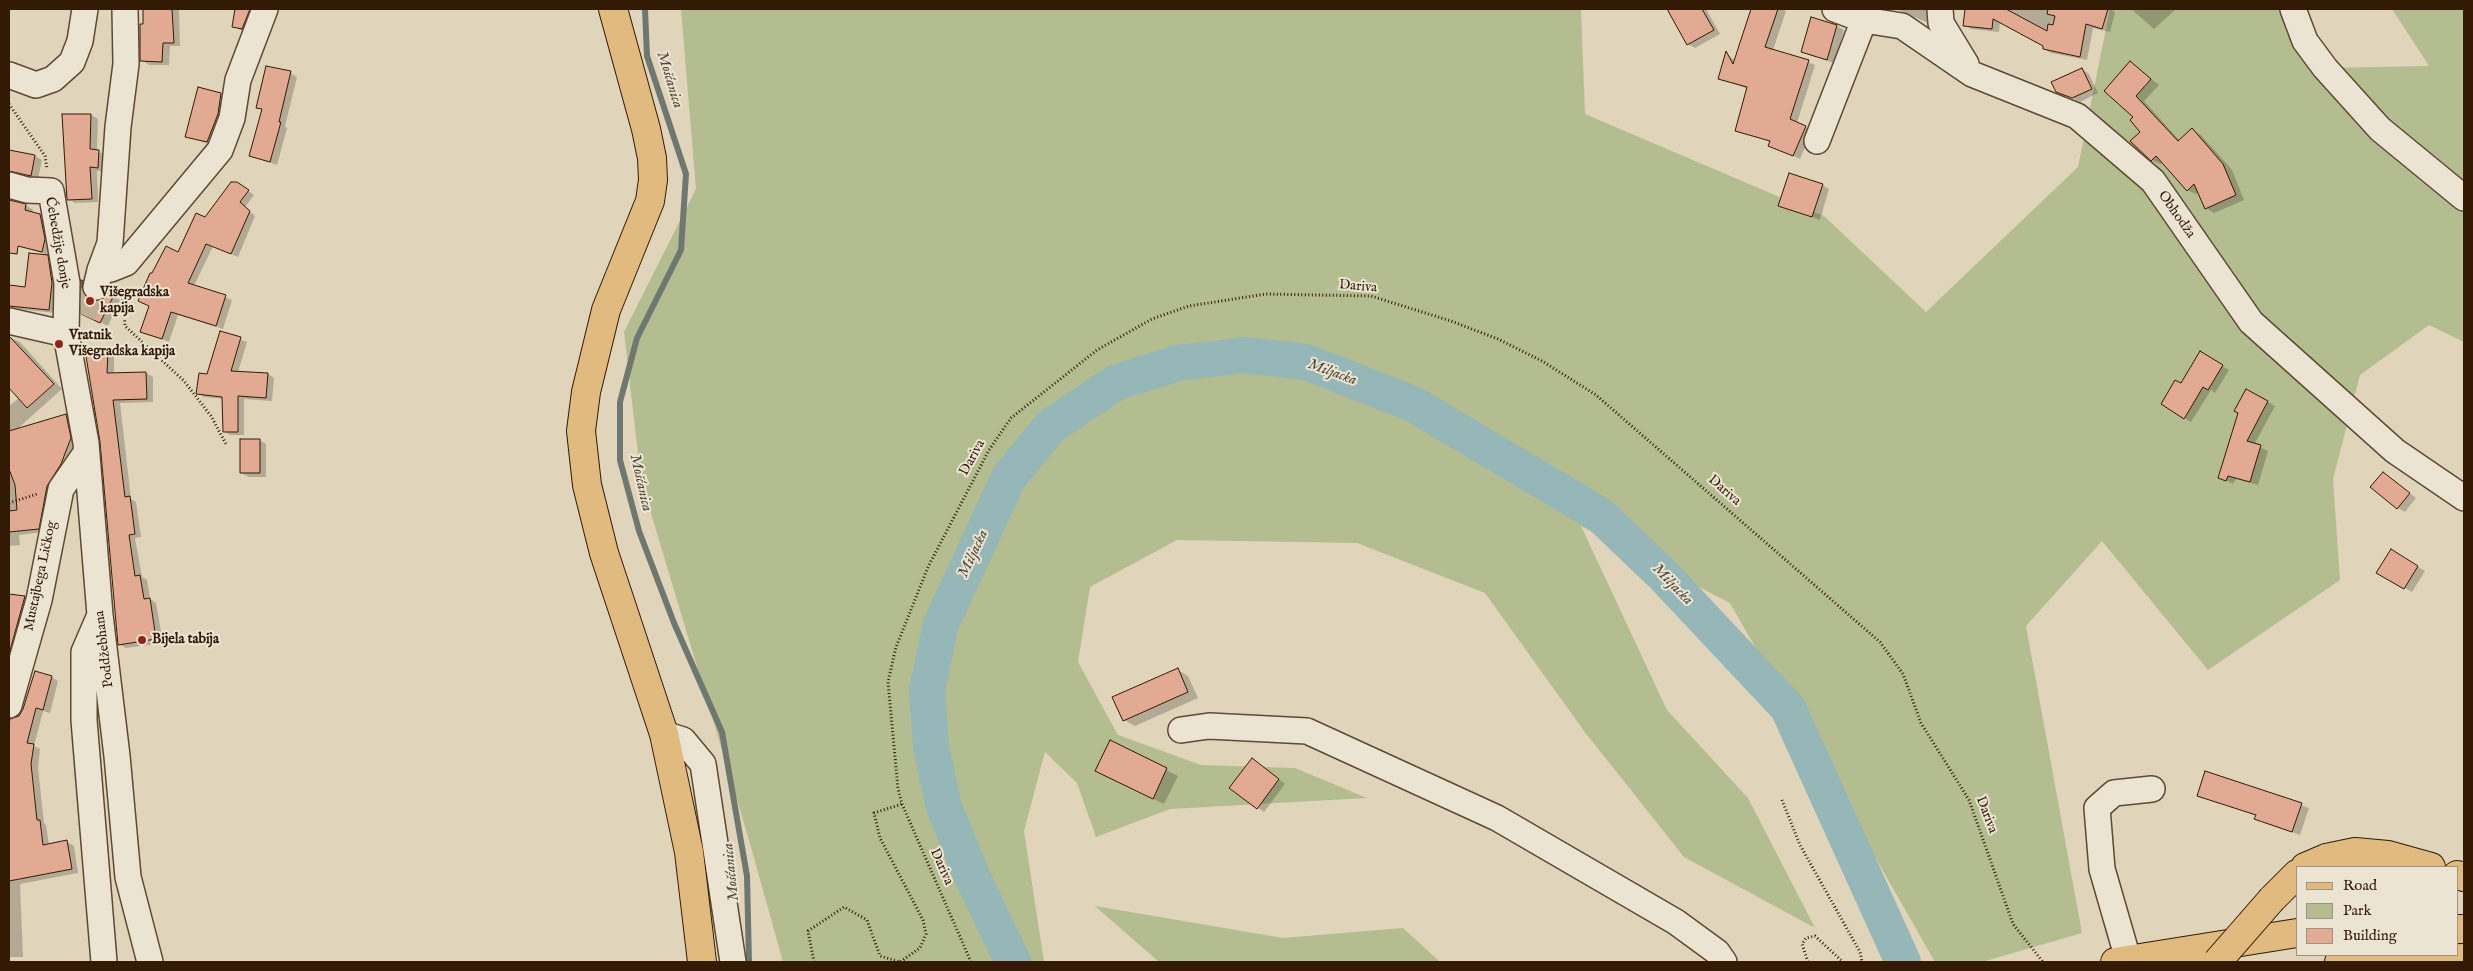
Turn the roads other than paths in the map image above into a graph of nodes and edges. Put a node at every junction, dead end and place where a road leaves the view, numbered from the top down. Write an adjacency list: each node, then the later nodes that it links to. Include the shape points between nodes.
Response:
1 (85, 9): 10 (street, via 80,41 72,62 53,80 36,85)
2 (125, 9): 3 (street, via 126,64 110,243 98,278 126,263 220,150 232,118 238,80)
3 (265, 9)
4 (612, 9): 22 (main road, via 646,129 652,158 652,180 650,201 606,310 586,392 581,431 587,486 604,553)
5 (1835, 9): 8 (street, Obhodža)
6 (1940, 9): 9 (street, via 1941,23)
7 (2293, 9): 13 (street, via 2305,41 2380,129)
8 (1860, 14): 9 (street, Obhodža, via 1902,26); 11 (street)
9 (1972, 74): 18 (street, Obhodža, via 2077,116 2153,181 2251,322 2395,451)
10 (9, 75)
11 (1816, 141)
12 (9, 185): 16 (street, Ćebedžije donje, via 51,192 67,283)
13 (2464, 198)
14 (83, 315): 16 (street, via 75,328)
15 (9, 321): 16 (street)
16 (66, 334): 17 (street, Poddžebhana)
17 (86, 453): 19 (street, Poddžebhana); 20 (street, Mustajbega Ličkog, via 61,489 39,600)
18 (2464, 498)
19 (100, 615): 30 (street, via 84,652 84,720); 31 (street, Poddžebhana, via 128,877)
20 (9, 704)
21 (1180, 730): 34 (street, via 1209,726 1307,731 1497,818 1676,922 1717,952)
22 (664, 734): 32 (main road, via 689,852); 33 (street, via 683,740 703,764)
23 (2152, 790): 29 (street, via 2114,792 2097,808 2102,869)
24 (2307, 866): 25 (main road, via 2355,852 2388,855)
25 (2426, 866)
26 (2296, 875): 35 (main road, bridge)
27 (2296, 933): 29 (main road)
28 (2464, 958): 36 (main road)
29 (2121, 961)
30 (104, 962)
31 (150, 962)
32 (702, 962)
33 (733, 962)
34 (1724, 962)
35 (2216, 962)
36 (2339, 962)

